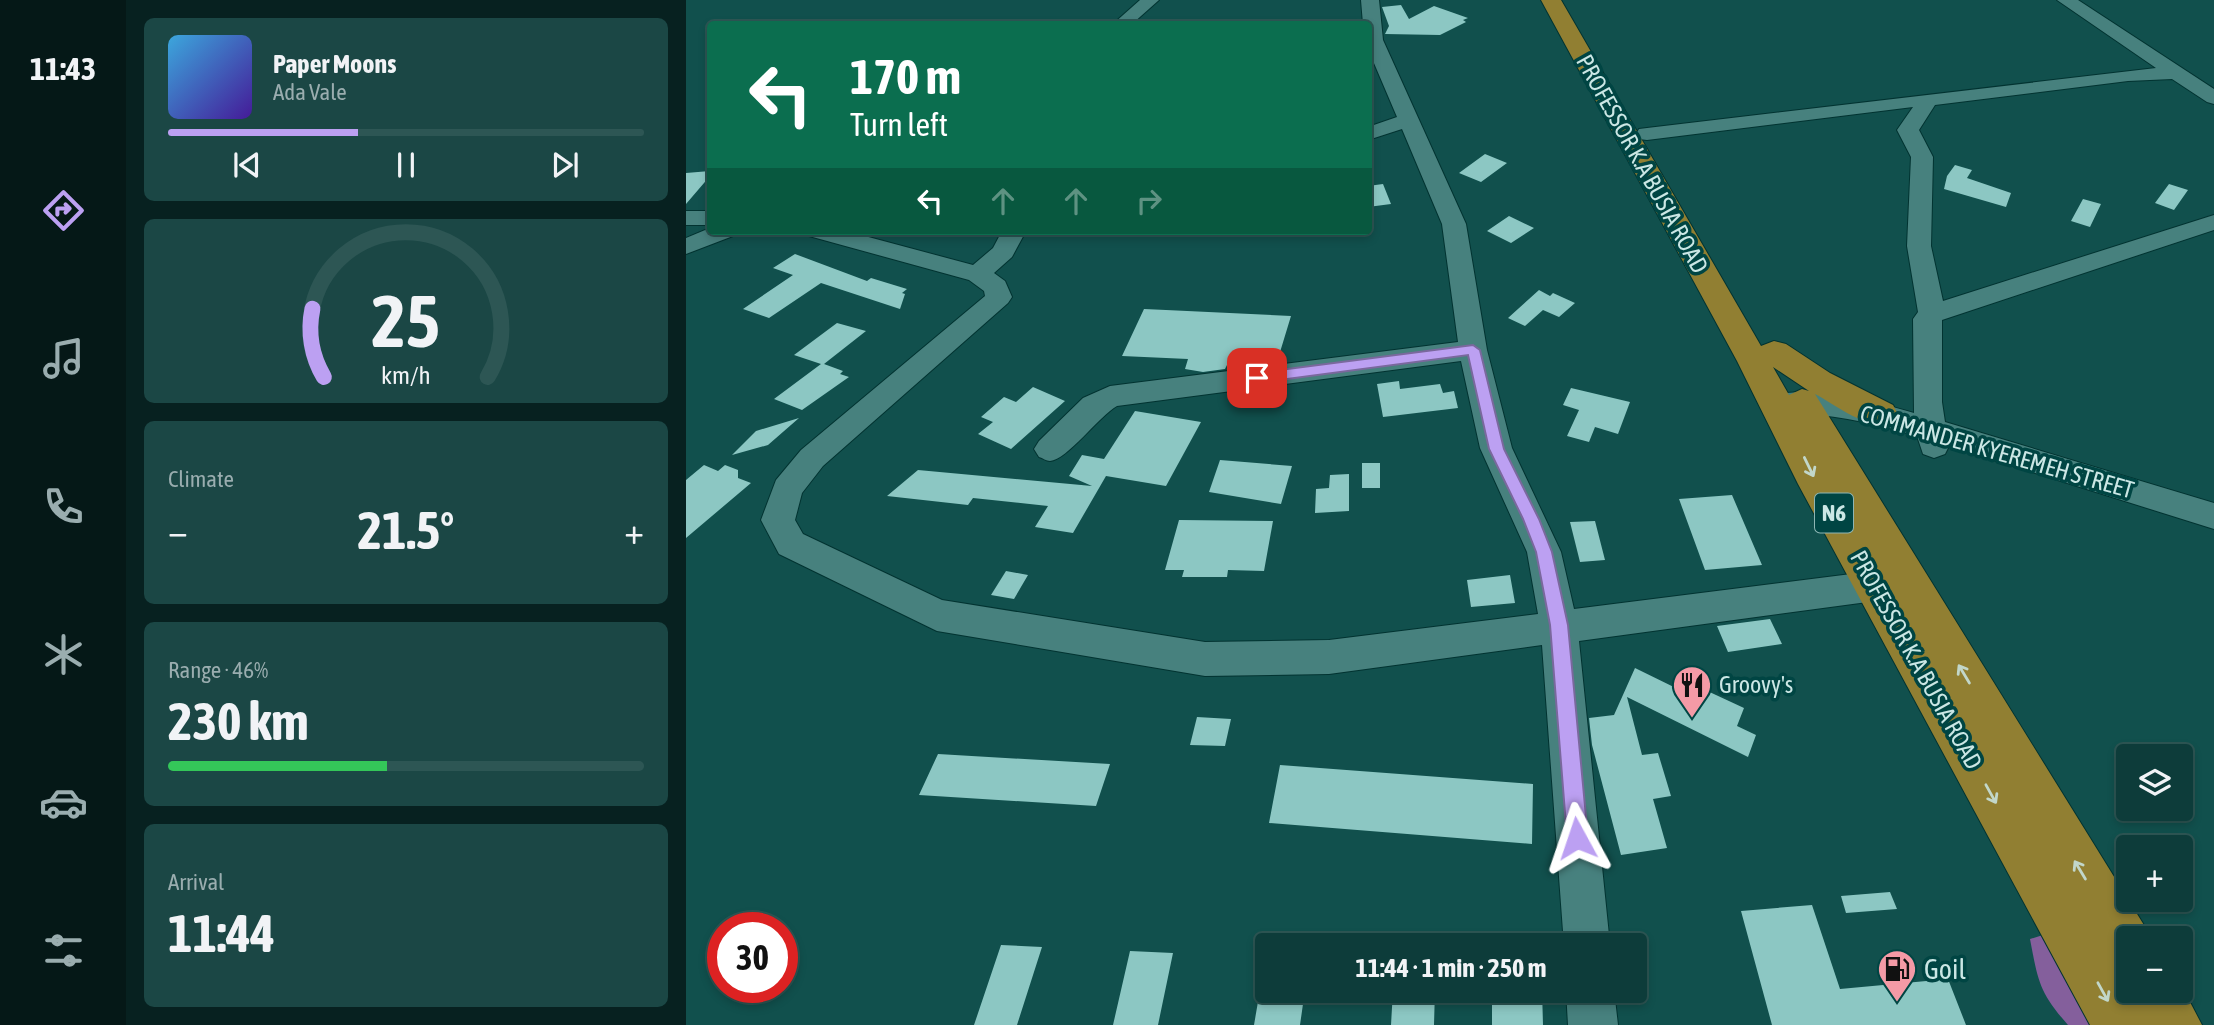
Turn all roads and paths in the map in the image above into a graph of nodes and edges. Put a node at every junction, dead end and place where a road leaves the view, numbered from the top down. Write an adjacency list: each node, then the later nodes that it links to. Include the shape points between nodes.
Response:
1 (1150, 0): 5 (street)
2 (1370, 0): 9 (street, via 1374,40)
3 (2066, 0): 6 (street)
4 (1569, 4): 11 (main road, PROFESSOR K.A BUSIA ROAD / N6); 23 (main road, PROFESSOR K.A BUSIA ROAD / N6, via 1623,134)
5 (1126, 21)
6 (2176, 73): 7 (street); 8 (street, via 2128,75)
7 (2214, 98)
8 (1927, 102): 11 (street); 20 (street, via 1908,130 1922,157 1919,246)
9 (1409, 120): 10 (street); 21 (street, via 1454,224)
10 (1372, 133)
11 (1647, 134): 22 (main road, PROFESSOR K.A BUSIA ROAD / N6)
12 (707, 218): 13 (street)
13 (686, 219)
14 (2214, 222): 20 (street)
15 (714, 235): 18 (street)
16 (833, 235): 19 (street)
17 (1013, 235): 19 (street, via 1003,252)
18 (686, 247)
19 (978, 274): 31 (street, via 996,287 999,297 994,303 812,458 787,489 778,520 790,544 937,615 1205,659 1329,657)
20 (1932, 314): 25 (street, via 1927,319 1927,402)
21 (1473, 350): 26 (street, via 1110,397 1094,405); 31 (street, via 1496,449 1544,552)
22 (1774, 352): 23 (main road, PROFESSOR K.A BUSIA ROAD / N6); 24 (main road)
23 (1795, 411): 24 (street, COMMANDER KYEREMEH STREET); 27 (main road, PROFESSOR K.A BUSIA ROAD / N6); 30 (main road, PROFESSOR K.A BUSIA ROAD / N6, one-way to 30, via 1817,484)
24 (1874, 421): 25 (street, COMMANDER KYEREMEH STREET); 27 (main road, via 1853,437)
25 (1933, 437): 28 (street, COMMANDER KYEREMEH STREET); 29 (street, COMMANDER KYEREMEH STREET)
26 (1050, 449)
27 (1839, 463): 32 (main road, PROFESSOR K.A BUSIA ROAD / N6, one-way to 27)
28 (2214, 516)
29 (2214, 536)
30 (1875, 586): 31 (street); 32 (main road, PROFESSOR K.A BUSIA ROAD / N6, one-way to 32)
31 (1559, 625): 33 (street)
32 (2097, 924): 37 (main road, PROFESSOR K.A BUSIA ROAD / N6, one-way to 37)
33 (1586, 933)
34 (1591, 1003): 36 (street)
35 (2160, 1003): 38 (main road)
36 (1593, 1025)
37 (2121, 1025)
38 (2173, 1025)

